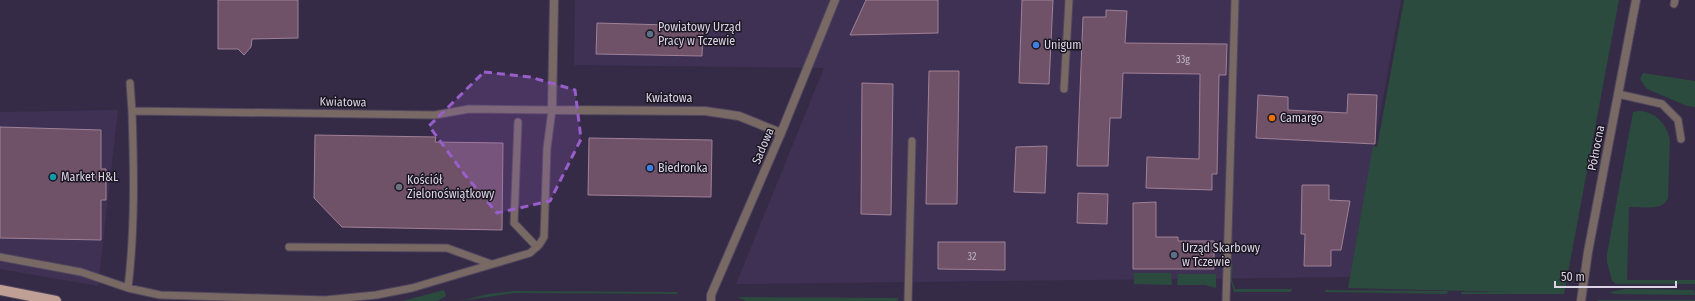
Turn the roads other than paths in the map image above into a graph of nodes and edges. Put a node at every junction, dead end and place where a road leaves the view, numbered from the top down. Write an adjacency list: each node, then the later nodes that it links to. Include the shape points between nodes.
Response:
1 (554, 0): 9 (street)
2 (835, 0): 12 (street, Sadowa)
3 (1069, 0): 7 (lane)
4 (1235, 0): 24 (lane)
5 (1636, 0): 8 (street, Północna)
6 (130, 82): 10 (lane)
7 (1064, 89)
8 (1618, 94): 13 (lane, via 1662,104 1678,120); 25 (street, Północna)
9 (552, 110): 10 (lane, Kwiatowa, via 469,108 435,115); 12 (street, Kwiatowa, via 705,110 738,116); 16 (lane, via 547,148 544,237)
10 (132, 112): 19 (lane, via 134,182 132,257)
11 (518, 122): 16 (lane, via 514,223)
12 (781, 133): 22 (street, Sadowa, via 711,295)
13 (1681, 139)
14 (912, 141): 23 (lane)
15 (289, 247): 18 (lane, via 447,248)
16 (537, 247): 18 (lane, via 530,253)
17 (0, 257): 19 (lane, via 81,272)
18 (491, 264): 19 (lane, via 412,288 376,295 325,300 160,295)
19 (128, 288)
20 (0, 290): 21 (main road)
21 (56, 301)
22 (711, 301)
23 (908, 301)
24 (1226, 301)
25 (1581, 301)

